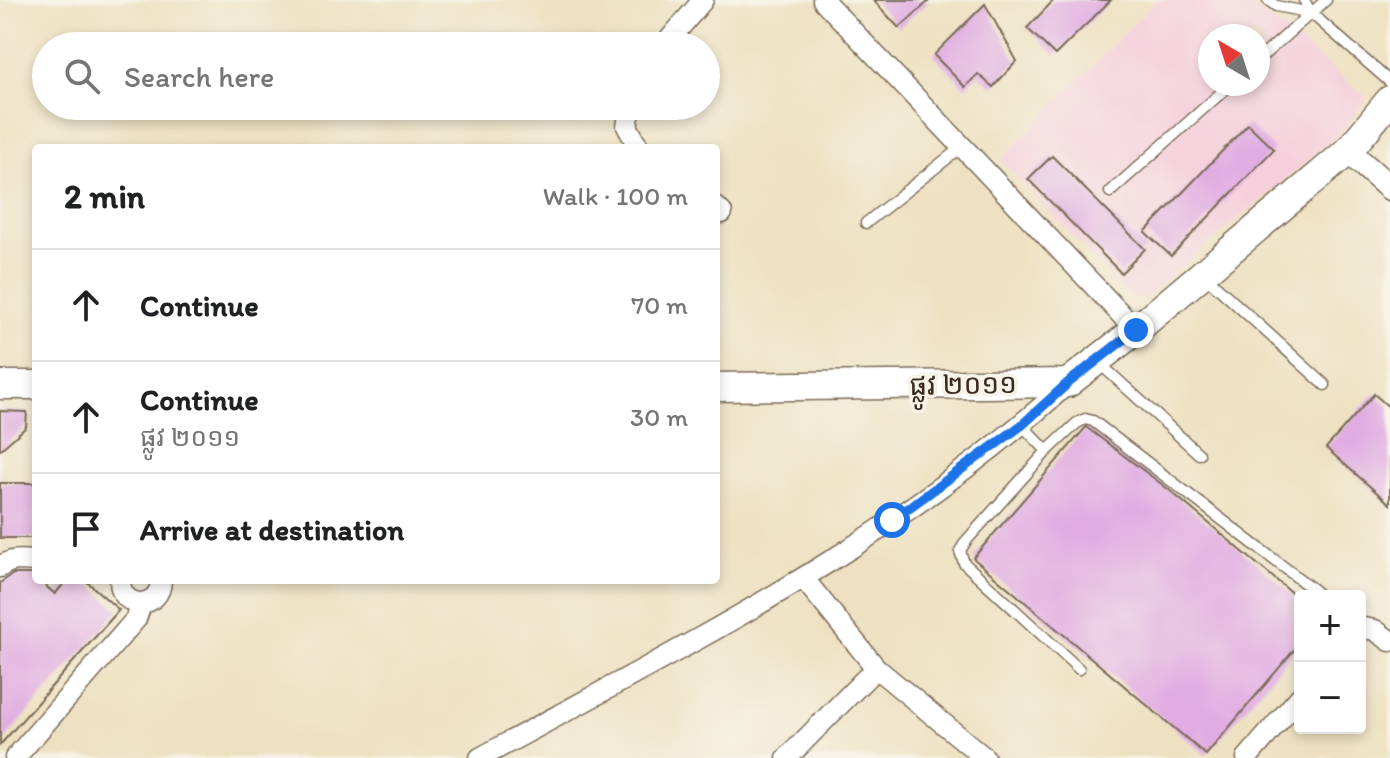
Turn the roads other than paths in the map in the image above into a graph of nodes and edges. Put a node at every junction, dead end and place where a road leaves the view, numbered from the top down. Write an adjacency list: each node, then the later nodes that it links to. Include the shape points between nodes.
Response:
1 (703, 0): 7 (street)
2 (823, 0): 14 (street)
3 (1268, 0): 6 (lane)
4 (1304, 0): 6 (lane)
5 (1326, 0): 6 (lane)
6 (1311, 13): 8 (lane); 9 (lane)
7 (673, 32)
8 (1270, 49)
9 (1390, 82)
10 (1218, 96): 17 (lane)
11 (1390, 100): 15 (main road)
12 (628, 120): 13 (street)
13 (637, 144)
14 (964, 145): 18 (lane); 20 (street)
15 (1348, 151): 16 (street); 19 (main road)
16 (1390, 188)
17 (1110, 192)
18 (866, 223)
19 (1202, 274): 20 (main road); 25 (lane)
20 (1136, 330): 21 (main road)
21 (1097, 361): 22 (main road); 29 (lane)
22 (1068, 383): 26 (main road, ផ្លូវ ២០១១); 27 (street)
23 (0, 385): 24 (main road)
24 (32, 385)
25 (1325, 385)
26 (720, 387)
27 (1022, 425): 28 (lane); 32 (street)
28 (1047, 451): 35 (lane, via 1077,423 1093,421); 40 (lane, via 960,551 964,563)
29 (1199, 454)
30 (32, 561): 31 (street, via 17,559)
31 (0, 567)
32 (804, 579): 39 (street); 43 (street)
33 (121, 584): 36 (street, via 128,600)
34 (160, 584): 36 (street, via 154,600)
35 (1314, 590)
36 (141, 604): 42 (street, via 136,619)
37 (1366, 628): 38 (street)
38 (1390, 641)
39 (876, 668): 44 (street); 45 (street)
40 (1079, 669)
41 (1294, 704): 46 (street)
42 (15, 758)
43 (480, 758)
44 (787, 758)
45 (985, 758)
46 (1247, 758)

